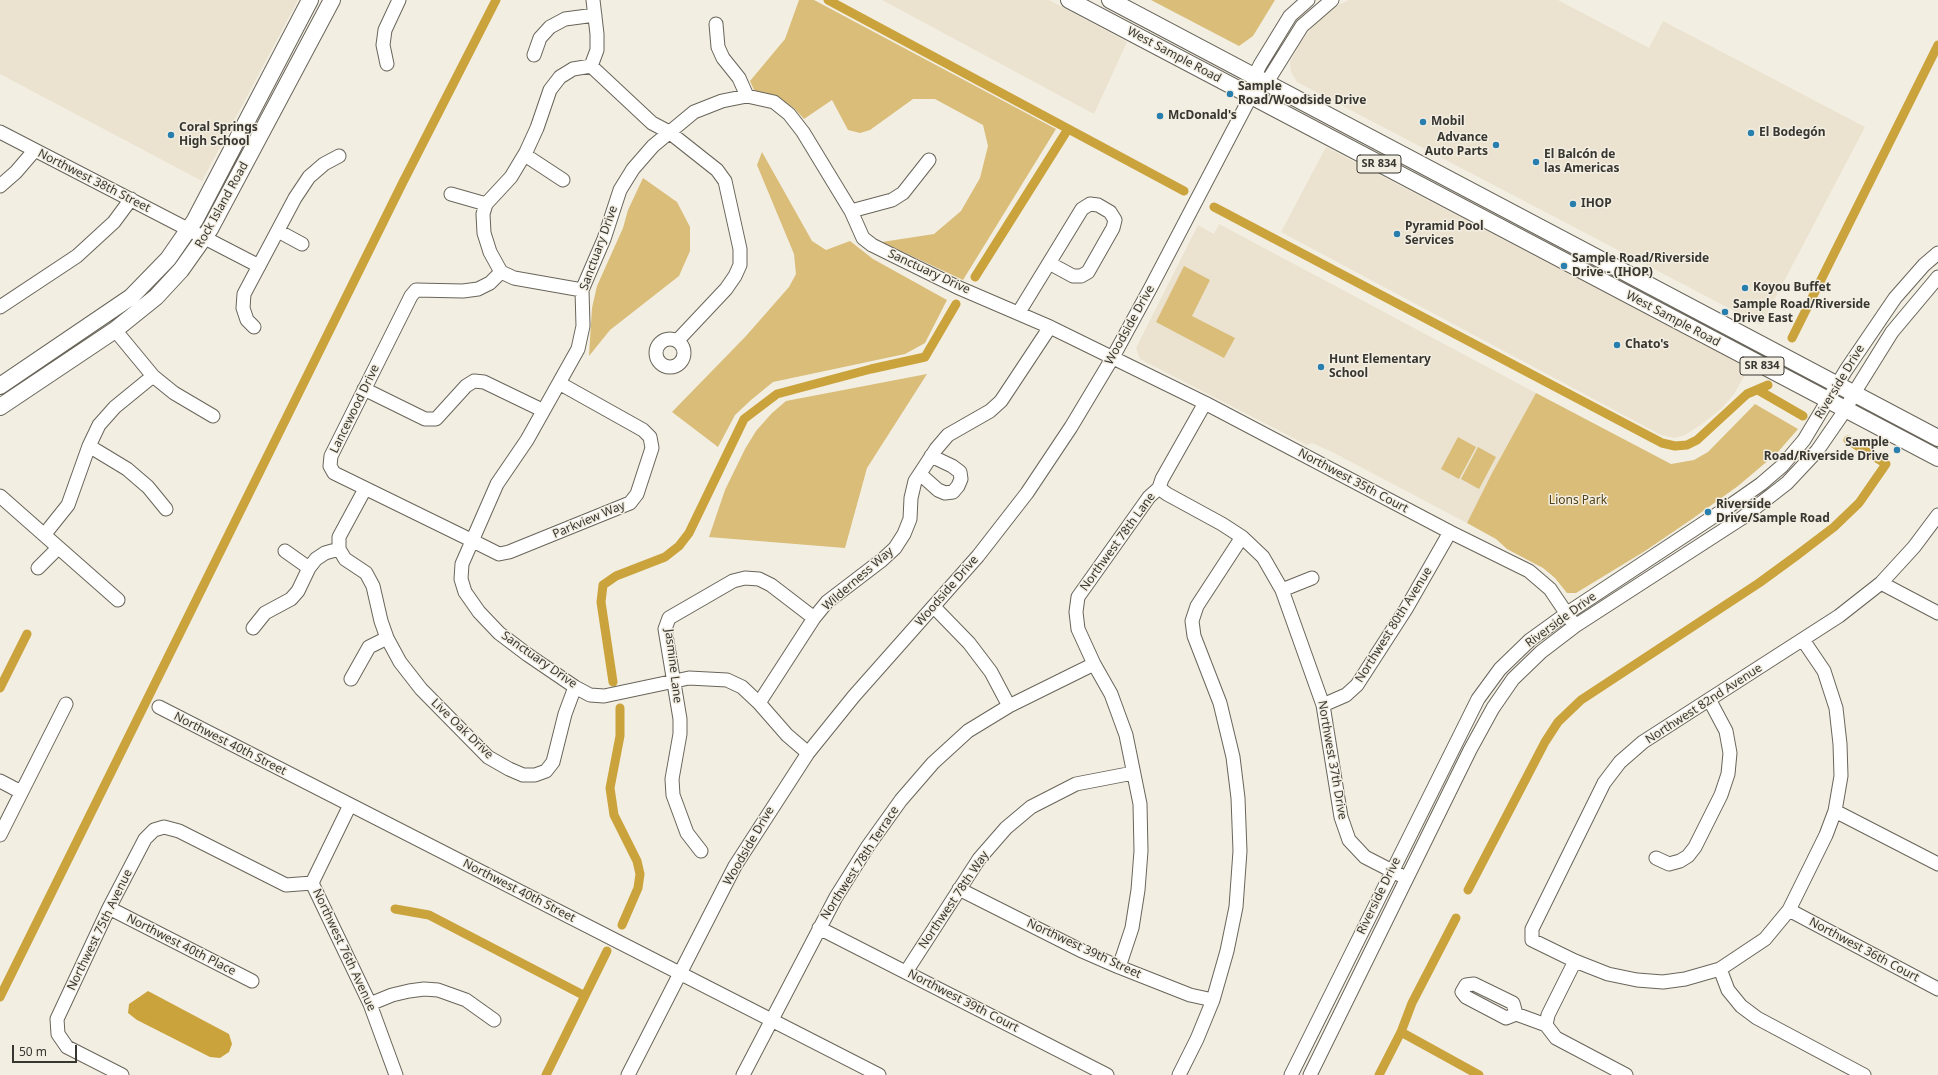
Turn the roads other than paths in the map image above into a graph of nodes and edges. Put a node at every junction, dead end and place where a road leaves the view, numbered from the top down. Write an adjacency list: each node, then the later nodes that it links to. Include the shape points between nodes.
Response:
1 (399, 0): 13 (street, via 385,30 383,45)
2 (593, 0): 10 (street)
3 (1069, 0): 17 (main road, West Sample Road / SR 834)
4 (1093, 0): 8 (main road, via 1108,8)
5 (1308, 0): 15 (street, via 1290,16)
6 (1332, 0): 15 (street, via 1302,26)
7 (309, 2): 9 (main road); 30 (main road, Rock Island Road)
8 (1115, 3): 15 (main road, West Sample Road / SR 834)
9 (329, 7): 33 (main road, Rock Island Road)
10 (595, 15): 12 (street, via 565,19 550,27 540,38); 14 (street, via 597,50)
11 (716, 24): 16 (street, via 718,46 723,58 739,78)
12 (534, 55)
13 (387, 64)
14 (591, 66): 19 (street, via 652,123); 21 (street, via 573,68 560,77 550,90)
15 (1261, 79): 17 (street, Woodside Drive); 36 (main road, West Sample Road / SR 834)
16 (747, 96): 19 (street, Sanctuary Drive, via 722,101 694,112); 29 (street, Sanctuary Drive, via 774,102 789,114 803,132)
17 (1251, 96): 32 (main road, West Sample Road / SR 834); 50 (street, Woodside Drive)
18 (0, 132): 20 (street, Northwest 38th Street)
19 (669, 132): 43 (street, Sanctuary Drive, via 652,146 620,190 604,239); 49 (street, via 717,170 725,181 740,249 740,265 735,276)
20 (34, 151): 25 (street); 27 (street, Northwest 38th Street)
21 (525, 155): 24 (street); 28 (street, via 511,176)
22 (339, 156): 31 (street, via 324,164 309,177)
23 (929, 160): 29 (street, via 903,193 892,200)
24 (563, 180)
25 (0, 186)
26 (451, 194): 28 (street)
27 (131, 199): 30 (street, Northwest 38th Street); 44 (street, via 114,222 77,256)
28 (486, 204): 40 (street, via 483,214 484,233 490,252)
29 (850, 211): 45 (street, Sanctuary Drive, via 863,238 872,245 958,287)
30 (188, 230): 33 (street, Northwest 38th Street); 54 (main road, Rock Island Road, via 168,259 131,297)
31 (278, 231): 34 (street); 38 (street)
32 (1507, 231): 36 (main road, via 1525,232 1580,259); 39 (main road, West Sample Road / SR 834)
33 (204, 239): 38 (street, Northwest 38th Street); 48 (main road, Rock Island Road, via 181,270 156,297)
34 (302, 244)
35 (1938, 253): 53 (street, Riverside Drive, via 1895,298)
36 (1597, 257): 42 (main road, West Sample Road / SR 834)
37 (1049, 263): 37 (street, via 1082,209 1090,204 1098,205 1110,212 1115,220 1113,228 1088,272 1081,276 1073,276); 45 (street)
38 (259, 266): 46 (street, via 244,294 243,308 247,320)
39 (1582, 271): 42 (main road, via 1599,268 1636,286); 57 (main road, West Sample Road / SR 834)
40 (501, 272): 43 (street, via 514,278); 55 (street, Lancewood Drive, via 490,283 478,289 416,290)
41 (1938, 277): 56 (street, Riverside Drive, via 1892,332)
42 (1652, 286): 53 (main road, West Sample Road / SR 834)
43 (582, 290): 52 (street, Sanctuary Drive, via 583,326 578,349)
44 (0, 307)
45 (1019, 312): 47 (street, Sanctuary Drive)
46 (254, 327)
47 (1050, 327): 50 (street, Sanctuary Drive); 65 (street, Wilderness Way, via 1001,401 948,435)
48 (116, 330): 51 (street); 59 (main road, Rock Island Road)
49 (678, 340)
50 (1113, 357): 58 (street, Northwest 35th Court); 86 (street, Woodside Drive, via 1027,493)
51 (153, 376): 62 (street, via 174,393); 64 (street, via 115,407 98,426)
52 (559, 383): 61 (street, Sanctuary Drive); 76 (street, Parkview Way, via 643,430 650,437 652,448 637,494 621,507 509,552 499,554)
53 (1837, 384): 56 (main road, West Sample Road / SR 834); 57 (street, Riverside Drive)
54 (0, 386)
55 (364, 389): 61 (street, via 425,419 436,419 466,386 474,381 484,382); 69 (street, Lancewood Drive, via 331,456 330,466 334,473)
56 (1854, 394): 60 (street, Riverside Drive); 63 (main road, West Sample Road / SR 834)
57 (1829, 400): 60 (main road, West Sample Road / SR 834); 88 (street, Riverside Drive, via 1804,440 1782,466 1761,484)
58 (1205, 403): 68 (street, Northwest 78th Lane); 73 (street, Northwest 35th Court)
59 (0, 406)
60 (1846, 409): 66 (main road, West Sample Road / SR 834); 90 (street, Riverside Drive, via 1817,451 1770,498)
61 (542, 410): 76 (street, Sanctuary Drive, via 527,440 497,484)
62 (213, 416)
63 (1938, 438)
64 (89, 446): 71 (street, via 127,469 148,487); 74 (street, via 68,505)
65 (931, 456): 67 (street, Wilderness Way); 67 (street, via 960,472 958,486 953,492 945,493)
66 (1938, 458)
67 (920, 474): 89 (street, Wilderness Way, via 911,498 910,519 895,548 827,602)
68 (1159, 488): 75 (street, Northwest 37th Drive); 94 (street, Northwest 78th Lane, via 1149,497 1078,597 1078,629)
69 (365, 489): 76 (street, Lancewood Drive); 78 (street, via 339,537)
70 (0, 496): 74 (street)
71 (166, 509)
72 (1938, 515): 83 (street, Northwest 82nd Avenue, via 1914,547)
73 (1450, 532): 88 (street, Northwest 35th Court, via 1529,570 1550,589); 101 (street, Northwest 80th Avenue, via 1357,685 1346,695)
74 (44, 535): 77 (street)
75 (1242, 537): 84 (street, Northwest 37th Drive, via 1263,557); 128 (street, via 1197,606 1192,621 1194,636 1220,703 1233,757 1238,798 1240,851 1236,907)
76 (473, 541): 97 (street, Sanctuary Drive, via 462,564 465,592 499,633)
77 (58, 548): 80 (street); 85 (street)
78 (339, 549): 81 (street, via 325,553); 92 (street, Live Oak Drive, via 346,559 366,573 373,586)
79 (286, 551): 81 (street)
80 (38, 568)
81 (309, 568): 91 (street, via 298,591 291,599 264,613)
82 (1312, 578): 84 (street)
83 (1881, 583): 87 (street); 93 (street, Northwest 82nd Avenue)
84 (1282, 590): 101 (street, Northwest 37th Drive)
85 (118, 600)
86 (934, 607): 102 (street, via 969,643 991,672); 104 (street, Woodside Drive, via 854,696)
87 (1938, 613)
88 (1566, 614): 90 (street, Northwest 35th Court); 114 (street, Riverside Drive, via 1530,640 1500,669 1478,699)
89 (814, 618): 96 (street, Jasmine Lane, via 772,585 759,579 733,581 669,618 666,629); 99 (street, Wilderness Way)
90 (1575, 626): 115 (street, Riverside Drive, via 1522,670 1492,708)
91 (253, 628)
92 (387, 638): 95 (street, via 368,647); 97 (street, Live Oak Drive, via 400,662 421,689 454,724 488,757 523,775 535,775 546,771 553,762)
93 (1803, 640): 98 (street, Northwest 82nd Avenue); 109 (street, via 1824,671 1836,708 1841,776)
94 (1094, 664): 102 (street, Northwest 78th Terrace); 105 (street, Northwest 78th Lane, via 1111,694 1126,735)
95 (351, 679)
96 (674, 681): 97 (street, Sanctuary Drive, via 604,696 590,695); 99 (street, Sanctuary Drive, via 689,678 727,680 742,687); 111 (street, Jasmine Lane, via 680,734 672,779 674,795 687,833)
97 (575, 687)
98 (1710, 700): 112 (street, via 1726,731 1730,753 1728,774 1721,795 1688,856 1669,864); 121 (street, Northwest 82nd Avenue, via 1643,742 1620,762 1604,783 1532,929 1532,940)
99 (759, 703): 104 (street, Sanctuary Drive, via 787,735)
100 (66, 704): 107 (street)
101 (1323, 704): 114 (street, Northwest 37th Drive, via 1341,817 1349,840 1365,857)
102 (1009, 706): 120 (street, Northwest 78th Terrace, via 968,731 934,763 901,800 868,846)
103 (159, 707): 108 (street, Northwest 40th Street)
104 (808, 753): 125 (street, Woodside Drive, via 735,866)
105 (1133, 773): 117 (street, Northwest 78th Way, via 1076,784 1031,807 1006,828); 122 (street, Northwest 78th Lane, via 1140,804 1141,851 1132,928)
106 (0, 781): 107 (street)
107 (21, 792): 110 (street)
108 (350, 805): 116 (street, Northwest 76th Avenue); 125 (street, Northwest 40th Street)
109 (1835, 811): 113 (street); 119 (street)
110 (0, 835)
111 (702, 851)
112 (1656, 858)
113 (1938, 864)
114 (1392, 871): 115 (street, Northwest 37th Drive); 141 (street, Riverside Drive)
115 (1408, 879): 142 (street, Riverside Drive)
116 (312, 883): 118 (street, Northwest 75th Avenue, via 286,885 179,831 164,828 154,830 145,839); 129 (street, Northwest 76th Avenue)
117 (959, 889): 122 (street, Northwest 39th Street); 124 (street, Northwest 78th Way)
118 (109, 908): 126 (street, Northwest 40th Place); 134 (street, Northwest 75th Avenue, via 57,1018 58,1034 67,1047)
119 (1789, 910): 123 (street, via 1765,939); 127 (street, Northwest 36th Court)
120 (819, 928): 124 (street, Northwest 39th Court); 132 (street, Northwest 78th Terrace)
121 (1575, 961): 123 (street, via 1608,974 1663,982); 133 (street, via 1548,1014)
122 (1119, 967): 128 (street, Northwest 39th Street, via 1190,995)
123 (1720, 969): 144 (street, via 1728,990 1741,1006 1757,1018)
124 (906, 972): 139 (street, Northwest 39th Court)
125 (680, 973): 132 (street, Northwest 40th Street); 136 (street, Woodside Drive)
126 (252, 981)
127 (1938, 989)
128 (1213, 1000): 140 (street)
129 (370, 1004): 131 (street, via 409,991 438,990 466,1000); 135 (street, Northwest 76th Avenue)
130 (1516, 1014): 133 (street)
131 (494, 1020)
132 (771, 1020): 137 (street, Northwest 78th Terrace); 138 (street, Northwest 40th Street)
133 (1546, 1024): 143 (street, via 1556,1038)
134 (122, 1075)
135 (396, 1075)
136 (628, 1075)
137 (743, 1075)
138 (879, 1075)
139 (1107, 1075)
140 (1179, 1075)
141 (1291, 1075)
142 (1310, 1075)
143 (1626, 1075)
144 (1864, 1075)

